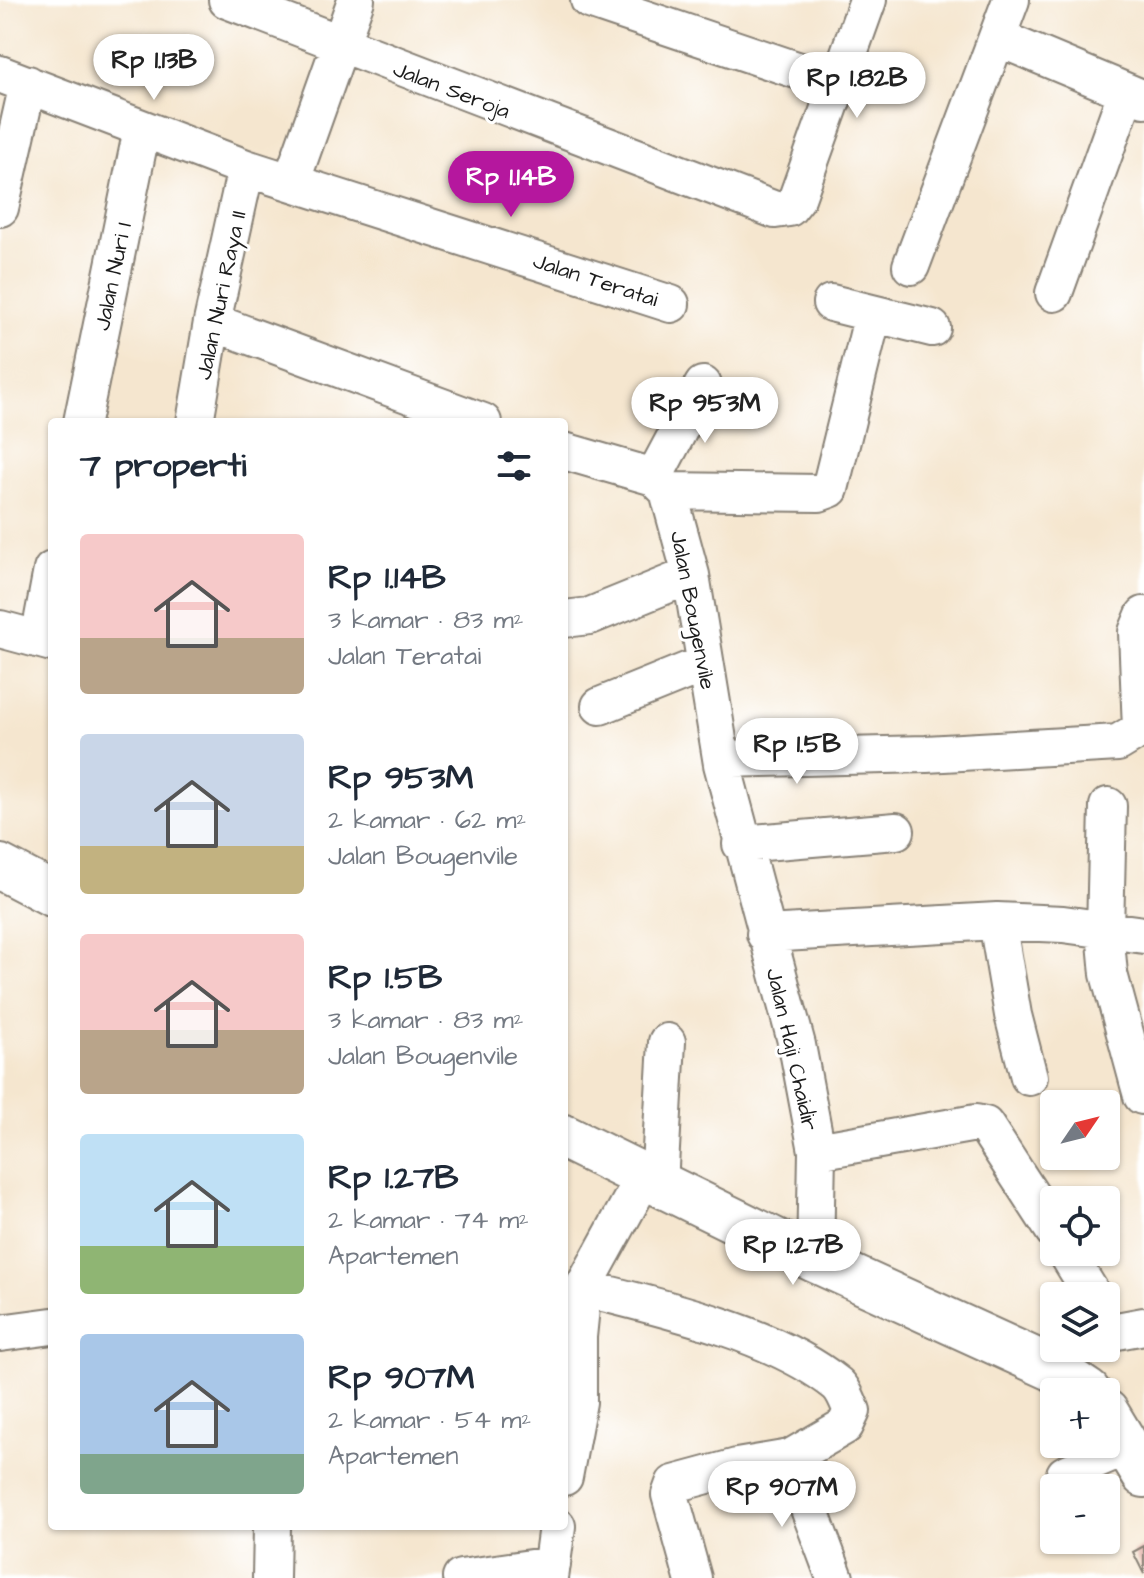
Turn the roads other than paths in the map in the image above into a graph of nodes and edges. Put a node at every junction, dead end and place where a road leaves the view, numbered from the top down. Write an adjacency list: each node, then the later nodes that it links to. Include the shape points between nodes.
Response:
1 (356, 0): 7 (street)
2 (589, 0): 9 (street)
3 (868, 0): 9 (street)
4 (1011, 0): 6 (street)
5 (234, 1): 7 (street, Jalan Seroja)
6 (998, 38): 10 (street); 15 (street)
7 (342, 44): 9 (street, Jalan Seroja, via 775,210 789,208 797,198); 13 (street)
8 (14, 79): 11 (street, Jalan Teratai); 14 (street)
9 (838, 84)
10 (1135, 96): 16 (street)
11 (142, 129): 12 (street, Jalan Teratai); 23 (street, Jalan Nuri I)
12 (246, 168): 13 (street, Jalan Teratai); 20 (street, Jalan Nuri Raya II)
13 (292, 180): 18 (street, Jalan Teratai)
14 (0, 208)
15 (911, 266)
16 (1054, 293)
17 (831, 303): 19 (street)
18 (671, 304)
19 (873, 314): 21 (street); 27 (street, via 830,489 819,493)
20 (212, 322): 24 (street, Jalan Nuri Raya II); 25 (street)
21 (932, 328)
22 (703, 385): 27 (street)
23 (83, 418)
24 (196, 418)
25 (472, 418)
26 (568, 452): 27 (street)
27 (661, 484): 28 (street, Jalan Bougenvile)
28 (691, 575): 31 (street, via 590,616); 34 (street, Jalan Bougenvile)
29 (1144, 615): 36 (street, via 1137,632 1141,729 1118,743)
30 (48, 617): 33 (street)
31 (568, 619)
32 (0, 629): 33 (street)
33 (46, 641)
34 (704, 664): 35 (street); 36 (street, Jalan Bougenvile)
35 (600, 706)
36 (722, 759): 39 (street, Jalan Bougenvile)
37 (1108, 806): 43 (street)
38 (896, 831): 39 (street)
39 (741, 844): 44 (street, Jalan Bougenvile)
40 (0, 867): 41 (street)
41 (48, 892)
42 (997, 921): 43 (street); 44 (street); 47 (street)
43 (1105, 931): 45 (street); 48 (street, via 1109,974)
44 (765, 934): 50 (street, Jalan Haji Chaidir, via 797,1045)
45 (1144, 935)
46 (667, 1042): 51 (street)
47 (1029, 1077)
48 (1142, 1096)
49 (568, 1139): 51 (street)
50 (817, 1151): 52 (street, via 985,1125); 53 (street, Jalan Haji Chaidir)
51 (652, 1181): 53 (street); 54 (street)
52 (1040, 1209)
53 (815, 1260): 57 (street)
54 (583, 1288): 58 (street); 61 (street, via 740,1334 797,1359 840,1386 852,1411 845,1426)
55 (48, 1327): 56 (street)
56 (0, 1333)
57 (1071, 1370)
58 (571, 1402): 59 (street)
59 (568, 1434)
60 (1127, 1444): 62 (street)
61 (790, 1458): 68 (street, via 674,1484 670,1489); 69 (street)
62 (1065, 1474)
63 (272, 1530): 66 (street)
64 (556, 1530): 65 (street)
65 (551, 1571): 67 (street)
66 (271, 1578)
67 (461, 1578)
68 (693, 1578)
69 (835, 1578)

